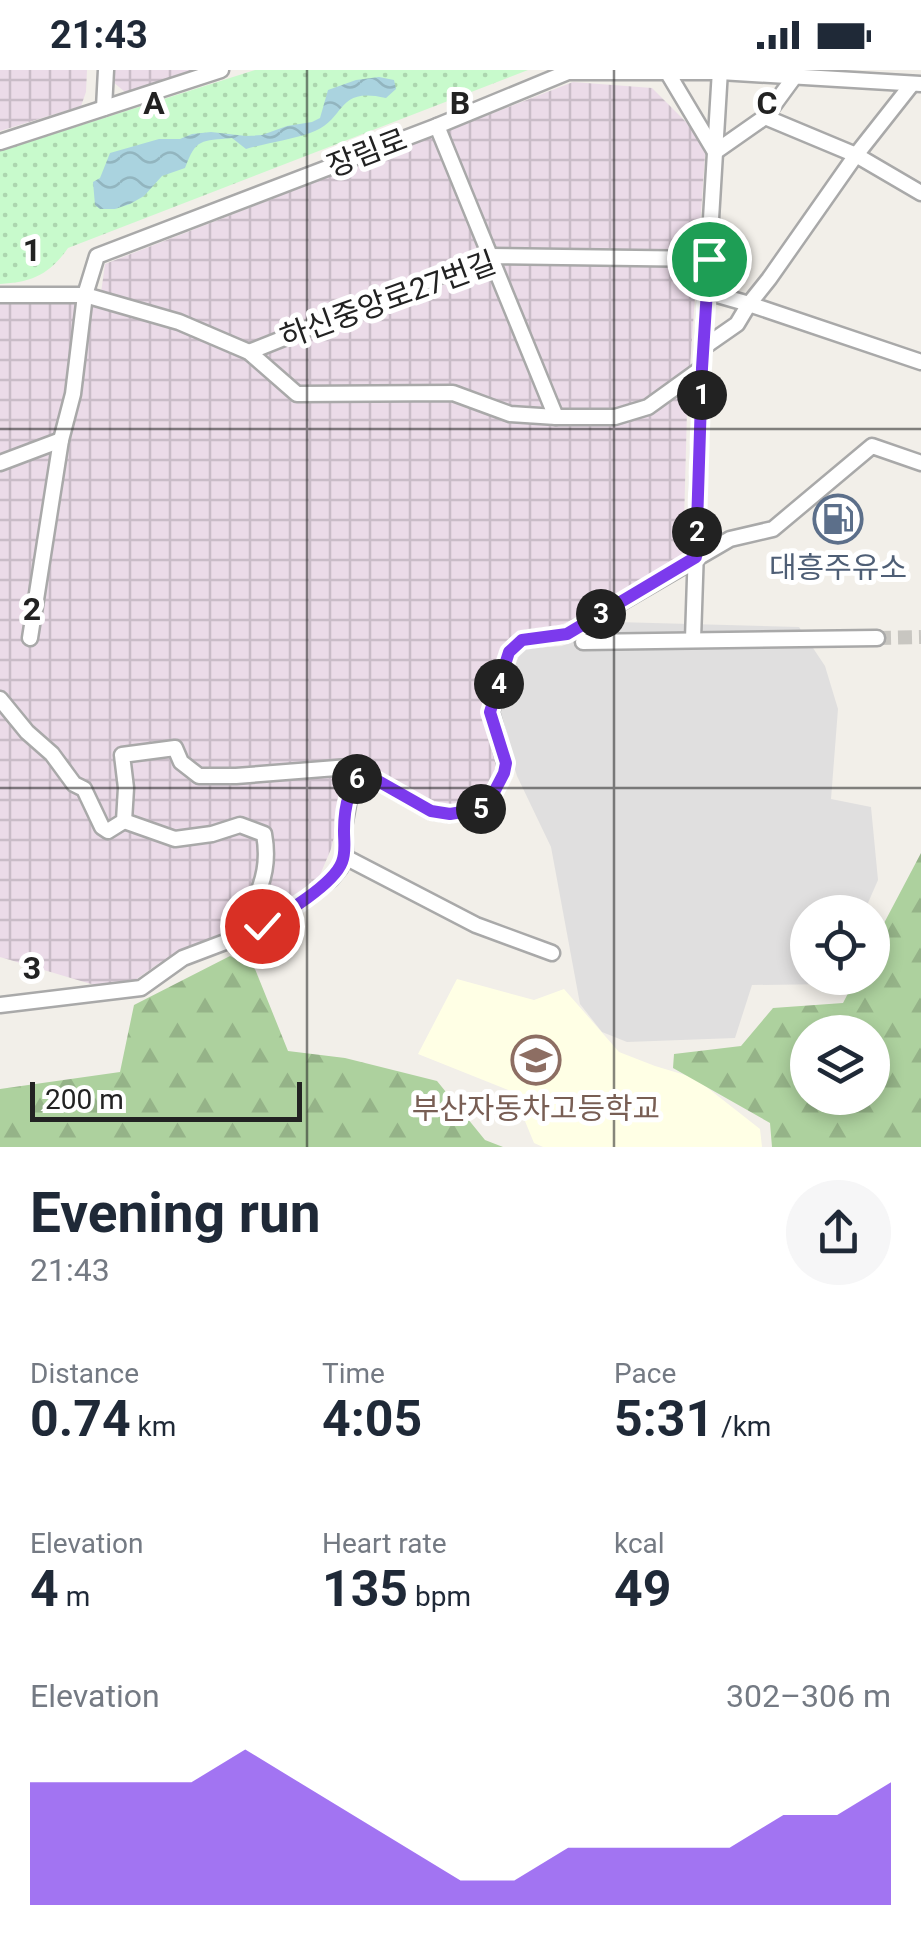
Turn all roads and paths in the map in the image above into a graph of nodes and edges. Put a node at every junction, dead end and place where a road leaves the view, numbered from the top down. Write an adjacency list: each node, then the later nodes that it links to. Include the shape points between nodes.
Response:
1 (106, 70): 7 (street)
2 (221, 70): 7 (street)
3 (666, 70): 4 (street, 장림로); 9 (street, 장림로, via 568,72); 11 (street)
4 (720, 71): 5 (street, 장림로); 11 (street)
5 (791, 73): 6 (street, 장림로); 8 (street)
6 (916, 84): 12 (street)
7 (104, 108): 10 (street)
8 (766, 117): 11 (street); 12 (street)
9 (437, 126): 14 (street); 18 (street, 장림로, via 97,256)
10 (0, 142)
11 (715, 152): 15 (street)
12 (856, 155): 13 (street); 19 (street)
13 (921, 193)
14 (490, 256): 15 (street, 하신중앙로27번길); 21 (street, 하신중앙로27번길); 24 (street)
15 (709, 259): 16 (street)
16 (707, 292): 19 (street); 20 (street)
17 (0, 295): 18 (street)
18 (85, 295): 21 (street, via 179,322); 25 (street)
19 (748, 304): 20 (street, via 736,324); 22 (street)
20 (704, 347): 23 (street)
21 (249, 352): 24 (street, via 297,394 453,393 510,414)
22 (921, 362)
23 (702, 368): 24 (street, via 648,407 615,417); 28 (street)
24 (556, 418)
25 (61, 440): 26 (street); 29 (street)
26 (0, 463)
27 (921, 463): 28 (street, via 872,446 773,529 730,539)
28 (696, 557): 31 (street); 34 (street, via 567,634 522,640 509,652 490,712 506,763 480,809 431,811)
29 (30, 638)
30 (877, 638): 31 (street)
31 (693, 639): 32 (street)
32 (584, 642)
33 (0, 698): 35 (street, via 84,789 102,827 108,832)
34 (364, 773): 35 (street, via 350,768 199,776 175,748 122,755); 36 (street, via 351,788)
35 (124, 822): 37 (street, via 175,839 240,825 264,834 264,882 252,905)
36 (345, 857): 37 (street, via 330,878); 38 (street, via 476,924)
37 (262, 926): 39 (street, via 184,958 142,988)
38 (552, 953)
39 (0, 1006)

